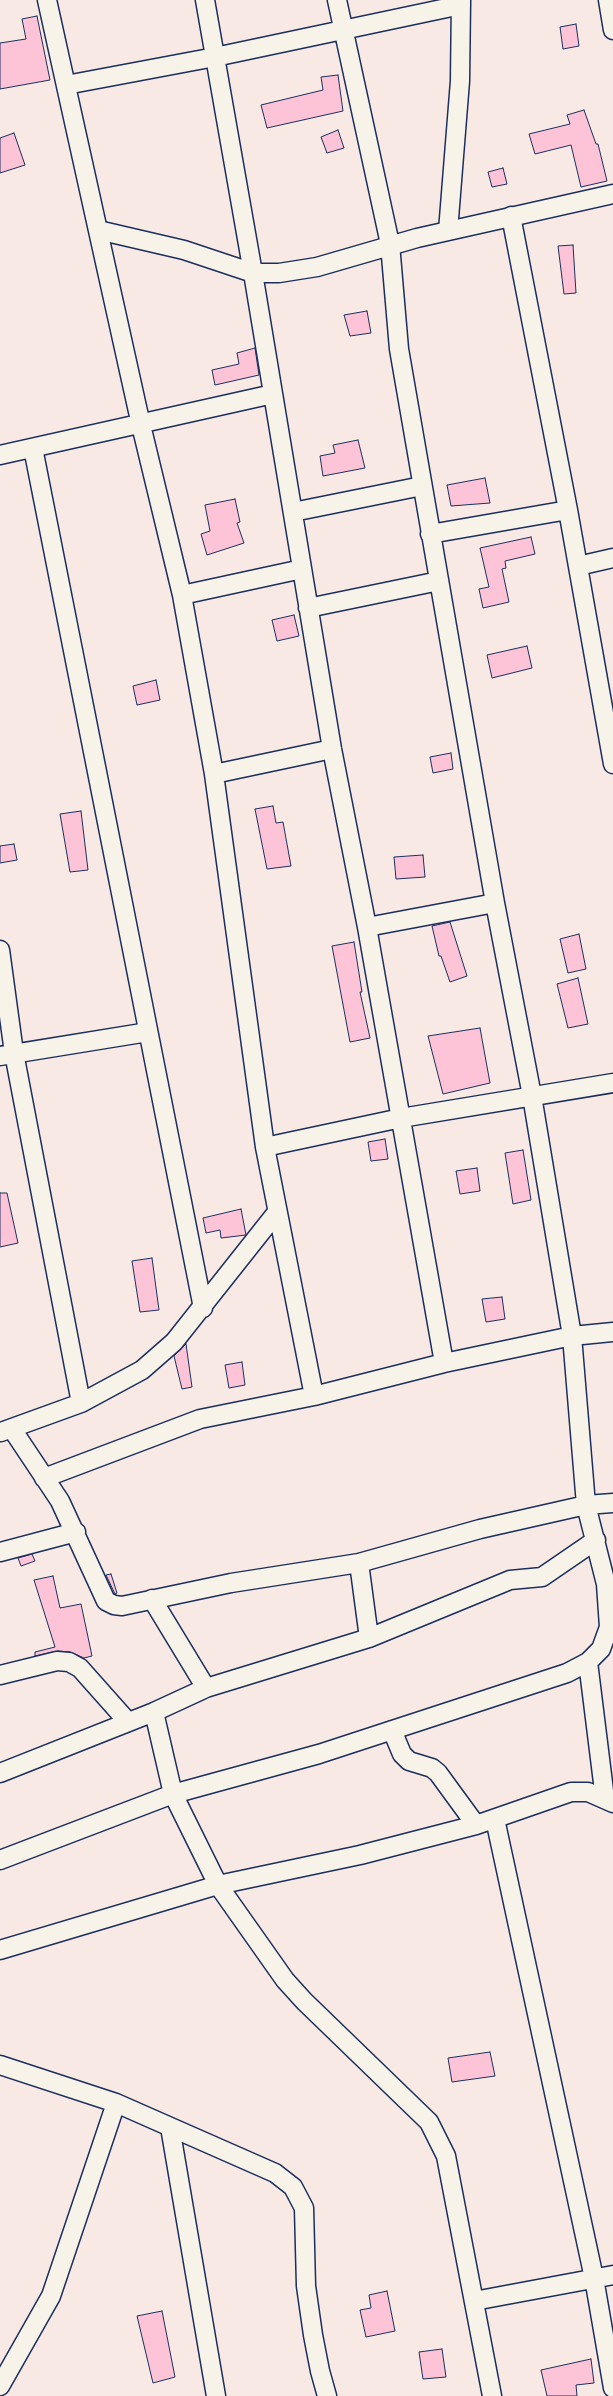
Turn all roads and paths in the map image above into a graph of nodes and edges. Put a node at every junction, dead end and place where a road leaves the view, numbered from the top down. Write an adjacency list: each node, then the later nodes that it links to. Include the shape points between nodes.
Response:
1 (47, 0): 9 (street)
2 (204, 0): 8 (street)
3 (337, 0): 6 (street)
4 (608, 0): 7 (street)
5 (461, 3): 6 (street); 13 (street, via 460,89)
6 (343, 29): 8 (street); 14 (street)
7 (613, 30)
8 (215, 57): 9 (street); 15 (street)
9 (66, 85): 12 (street)
10 (613, 194): 11 (street)
11 (511, 216): 13 (street); 21 (street)
12 (98, 230): 15 (street, via 184,250); 17 (street)
13 (448, 231): 14 (street)
14 (390, 244): 15 (street, via 317,267 279,273); 20 (street, via 399,349)
15 (253, 273): 16 (street)
16 (273, 394): 17 (street); 22 (street)
17 (141, 425): 18 (street); 28 (street)
18 (32, 448): 19 (street); 37 (street)
19 (0, 455)
20 (422, 486): 22 (street); 23 (street)
21 (568, 510): 23 (street); 25 (street)
22 (293, 512): 26 (street)
23 (430, 534): 27 (street)
24 (613, 558): 25 (street)
25 (578, 566): 31 (street)
26 (302, 569): 28 (street); 29 (street)
27 (439, 581): 29 (street); 33 (street)
28 (182, 594): 32 (street)
29 (308, 608): 30 (street)
30 (332, 749): 32 (street); 34 (street)
31 (613, 762)
32 (214, 774): 42 (street)
33 (496, 903): 34 (street); 40 (street)
34 (367, 927): 41 (street)
35 (0, 950): 36 (street)
36 (4, 1011): 38 (street)
37 (148, 1032): 38 (street); 44 (street)
38 (7, 1054): 49 (street)
39 (613, 1083): 40 (street)
40 (532, 1096): 41 (street); 46 (street)
41 (401, 1118): 42 (street); 47 (street)
42 (265, 1147): 43 (street)
43 (277, 1212): 44 (street); 48 (street)
44 (203, 1308): 49 (street, via 174,1342 142,1370)
45 (613, 1332): 46 (street)
46 (572, 1336): 47 (street); 53 (street)
47 (444, 1364): 48 (street)
48 (314, 1396): 51 (street, via 200,1419)
49 (81, 1403): 50 (street)
50 (6, 1431): 51 (street)
51 (44, 1478): 54 (street, via 60,1501)
52 (613, 1503): 53 (street)
53 (586, 1505): 55 (street); 57 (street, via 480,1529)
54 (76, 1532): 56 (street); 58 (street, via 106,1600 122,1606)
55 (596, 1540): 59 (street, via 542,1577 510,1580); 60 (street, via 606,1584 609,1627 601,1649)
56 (0, 1552)
57 (359, 1563): 58 (street, via 231,1583); 59 (street)
58 (152, 1599): 62 (street)
59 (369, 1638): 62 (street)
60 (588, 1662): 65 (street, via 567,1673 508,1694); 68 (street)
61 (0, 1675): 64 (street, via 57,1661 69,1662 80,1668)
62 (206, 1688): 63 (street)
63 (154, 1712): 64 (street); 67 (street)
64 (128, 1722): 66 (street)
65 (392, 1730): 67 (street, via 319,1754); 70 (street, via 402,1754 409,1761 432,1768 438,1773)
66 (0, 1772)
67 (173, 1794): 71 (street); 72 (street)
68 (609, 1801): 69 (street, via 588,1792 571,1792)
69 (495, 1819): 70 (street); 78 (street)
70 (476, 1825): 72 (street, via 360,1855)
71 (0, 1860)
72 (218, 1885): 73 (street); 79 (street, via 285,1980 304,2002 429,2122 446,2156)
73 (0, 1950)
74 (0, 2065): 75 (street)
75 (116, 2103): 76 (street); 80 (street, via 51,2296)
76 (170, 2127): 82 (street); 83 (street, via 275,2174 293,2187 304,2208 306,2286 314,2342)
77 (613, 2275): 78 (street)
78 (594, 2278): 79 (street); 81 (street)
79 (474, 2301): 84 (street)
80 (0, 2386)
81 (613, 2388)
82 (216, 2396)
83 (327, 2396)
84 (492, 2396)

